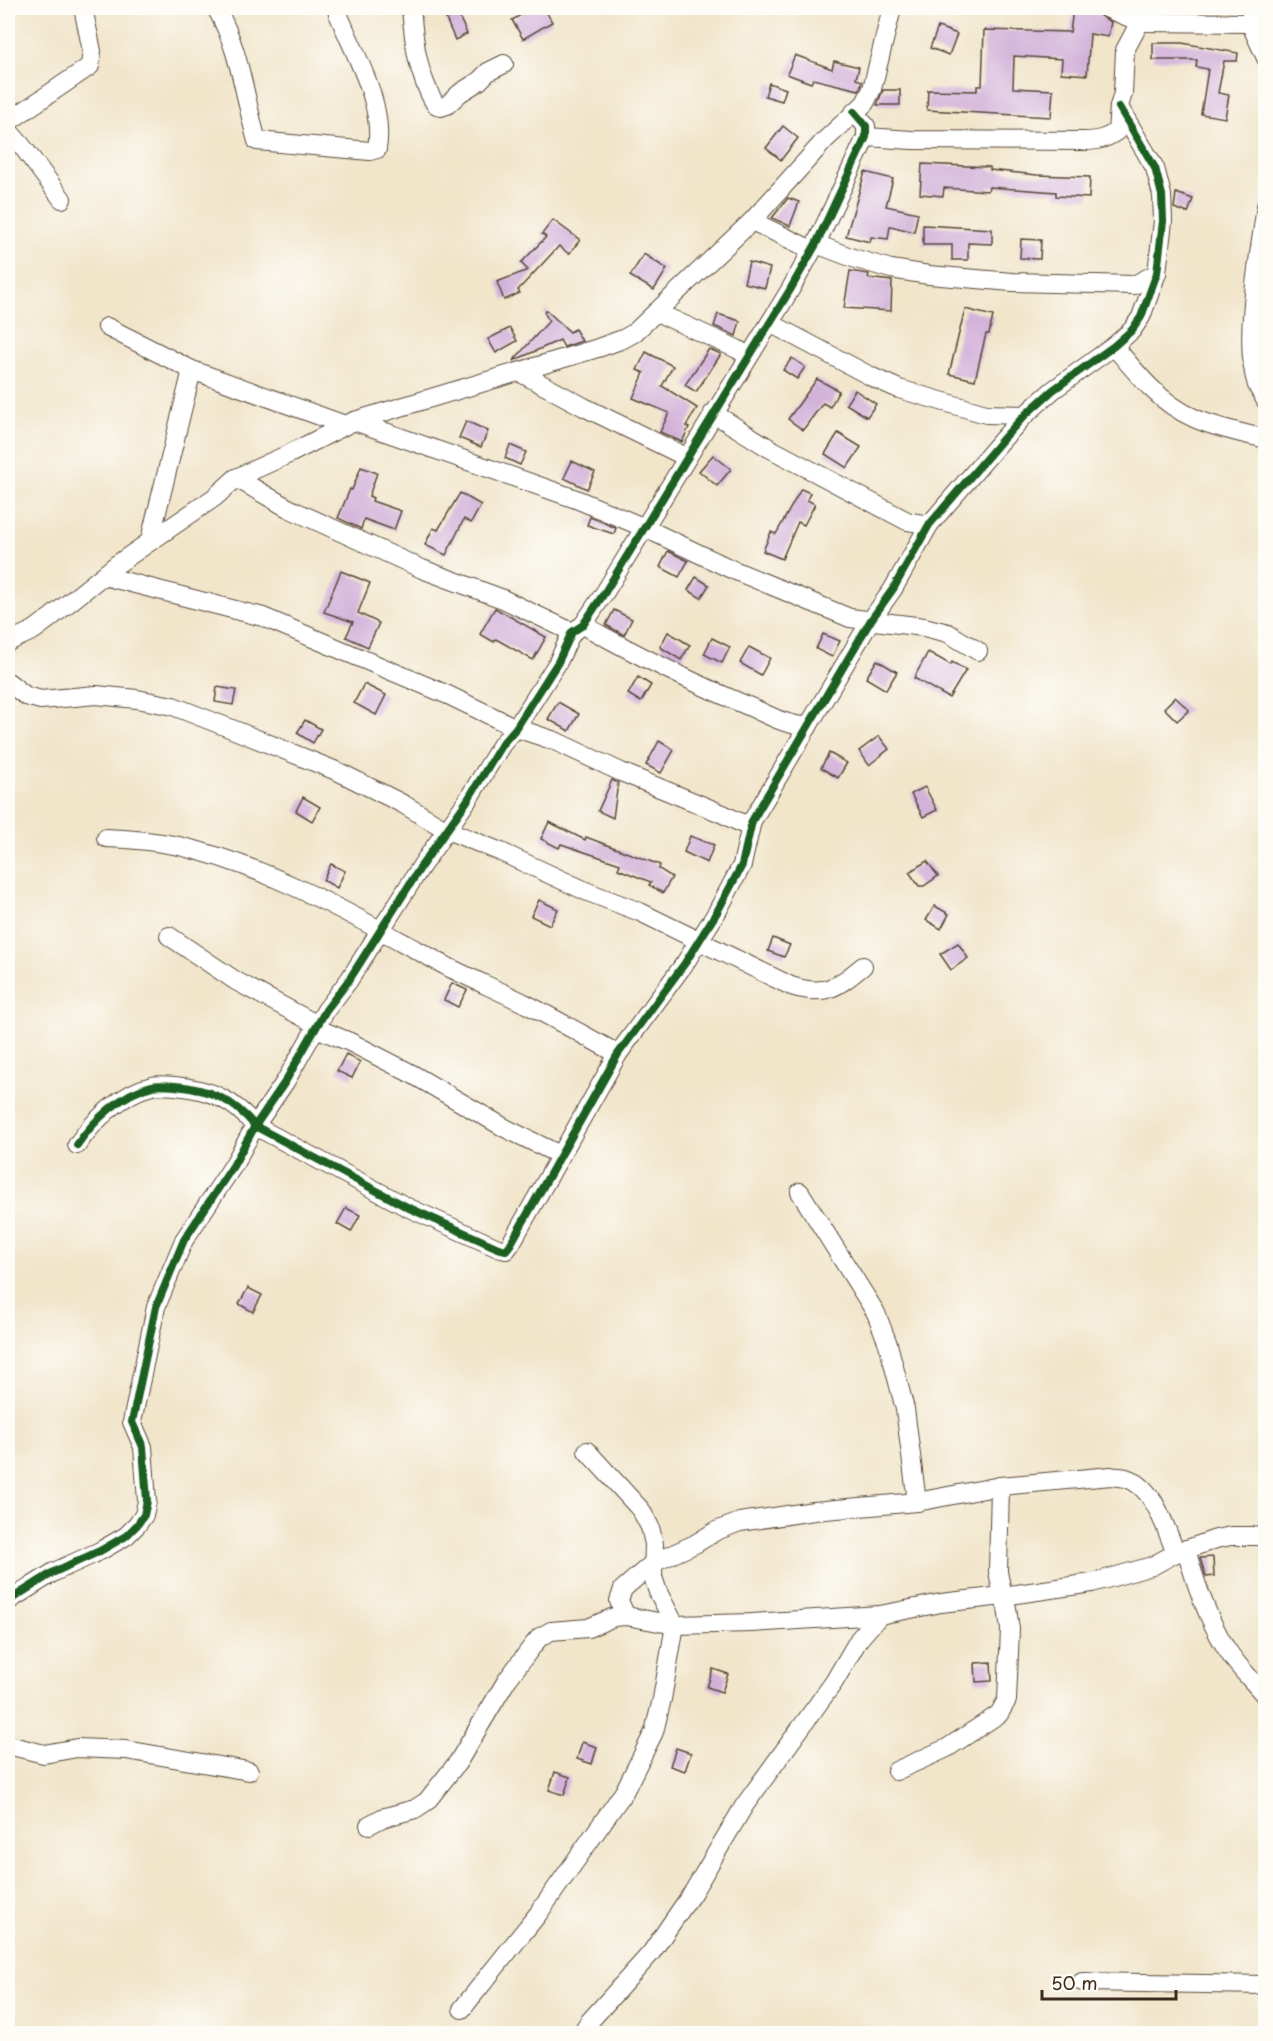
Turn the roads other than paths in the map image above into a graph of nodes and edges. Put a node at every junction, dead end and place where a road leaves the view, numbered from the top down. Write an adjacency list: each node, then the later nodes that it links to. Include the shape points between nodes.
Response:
1 (83, 8): 13 (street, via 92,51 90,66)
2 (216, 8): 3 (street, via 230,34 257,141 370,151 376,149 378,141 373,101)
3 (341, 8)
4 (411, 8): 10 (street, via 417,61 435,105 447,105)
5 (892, 8): 12 (street, via 872,89 865,103)
6 (1106, 8): 8 (street)
7 (1251, 15): 8 (street); 9 (street)
8 (1140, 22): 11 (street, via 1125,50 1124,93)
9 (1266, 58)
10 (504, 64)
11 (1119, 107): 15 (street, via 1117,130 1096,141); 20 (street, via 1155,168 1162,195)
12 (854, 112): 15 (street, via 866,126); 18 (street)
13 (8, 122)
14 (10, 137): 16 (street)
15 (866, 137): 19 (street)
16 (62, 199)
17 (1266, 206): 28 (street, via 1251,355 1257,385)
18 (752, 221): 19 (street); 21 (street)
19 (814, 247): 20 (street, via 891,269 1012,282 1134,285); 22 (street)
20 (1157, 273): 24 (street, via 1141,317)
21 (656, 312): 25 (street); 27 (street, via 623,339)
22 (770, 323): 25 (street); 30 (street, via 899,389 986,414)
23 (107, 327): 26 (street)
24 (1114, 346): 30 (street); 32 (street, via 1159,396 1193,418)
25 (748, 356): 29 (street)
26 (192, 370): 31 (street); 37 (street)
27 (519, 372): 31 (street); 33 (street)
28 (1266, 401)
29 (713, 413): 33 (street); 35 (street, via 769,448 907,521)
30 (1025, 415): 35 (street)
31 (349, 423): 34 (street); 36 (street, via 543,486)
32 (1266, 439)
33 (686, 457): 36 (street)
34 (236, 478): 37 (street); 40 (street, via 298,512 422,569)
35 (929, 525): 39 (street)
36 (645, 528): 39 (street, via 850,618); 40 (street)
37 (150, 540): 38 (street)
38 (104, 576): 41 (street, via 34,630); 45 (street, via 263,617 447,694)
39 (872, 620): 42 (street, via 948,633); 44 (street)
40 (578, 629): 44 (street, via 787,725); 45 (street)
41 (8, 642)
42 (978, 651)
43 (8, 682): 47 (street, via 26,696 41,700 96,695 173,706 339,772)
44 (808, 727): 46 (street)
45 (516, 728): 46 (street, via 555,741 743,824); 47 (street)
46 (752, 821): 51 (street, via 742,865)
47 (447, 830): 49 (street); 51 (street, via 640,912)
48 (106, 838): 49 (street, via 144,840 216,856 288,884)
49 (379, 931): 53 (street); 54 (street)
50 (169, 936): 53 (street)
51 (699, 942): 52 (street, via 791,986 811,991 827,990); 54 (street)
52 (863, 966)
53 (316, 1028): 55 (street); 57 (street, via 402,1068)
54 (618, 1054): 57 (street)
55 (255, 1126): 56 (street, via 243,1110 221,1097 202,1090 154,1085 124,1099 86,1131); 57 (street, via 407,1207 506,1250); 66 (street, via 184,1240 156,1307 132,1422 143,1447 147,1501 144,1515 126,1536 54,1572)
56 (76, 1146)
57 (560, 1155)
58 (800, 1192): 61 (street, via 876,1313 888,1344 905,1409)
59 (587, 1451): 64 (street, via 641,1510 654,1544)
60 (1000, 1486): 61 (street); 63 (street, via 1126,1478 1149,1495); 65 (street, via 998,1572)
61 (917, 1502): 64 (street, via 740,1522)
62 (1266, 1536): 63 (street, via 1231,1536)
63 (1181, 1551): 65 (street, via 1123,1575); 70 (street, via 1220,1639)
64 (653, 1563): 68 (street, via 623,1589 619,1601); 69 (street, via 658,1592)
65 (1003, 1596): 67 (street); 73 (street, via 1010,1650 1007,1700 999,1714 947,1748)
66 (8, 1601)
67 (880, 1615): 69 (street); 78 (street, via 744,1806 651,1953)
68 (626, 1616): 69 (street); 74 (street, via 588,1628 551,1631 540,1637 507,1680 458,1762 427,1801)
69 (675, 1625): 77 (street, via 654,1732 633,1776 538,1914)
70 (1266, 1697)
71 (8, 1746): 72 (street, via 44,1754 77,1748 126,1750)
72 (249, 1771)
73 (896, 1771)
74 (369, 1825)
75 (1082, 1982): 76 (street)
76 (1266, 1984)
77 (462, 2009)
78 (581, 2034)

